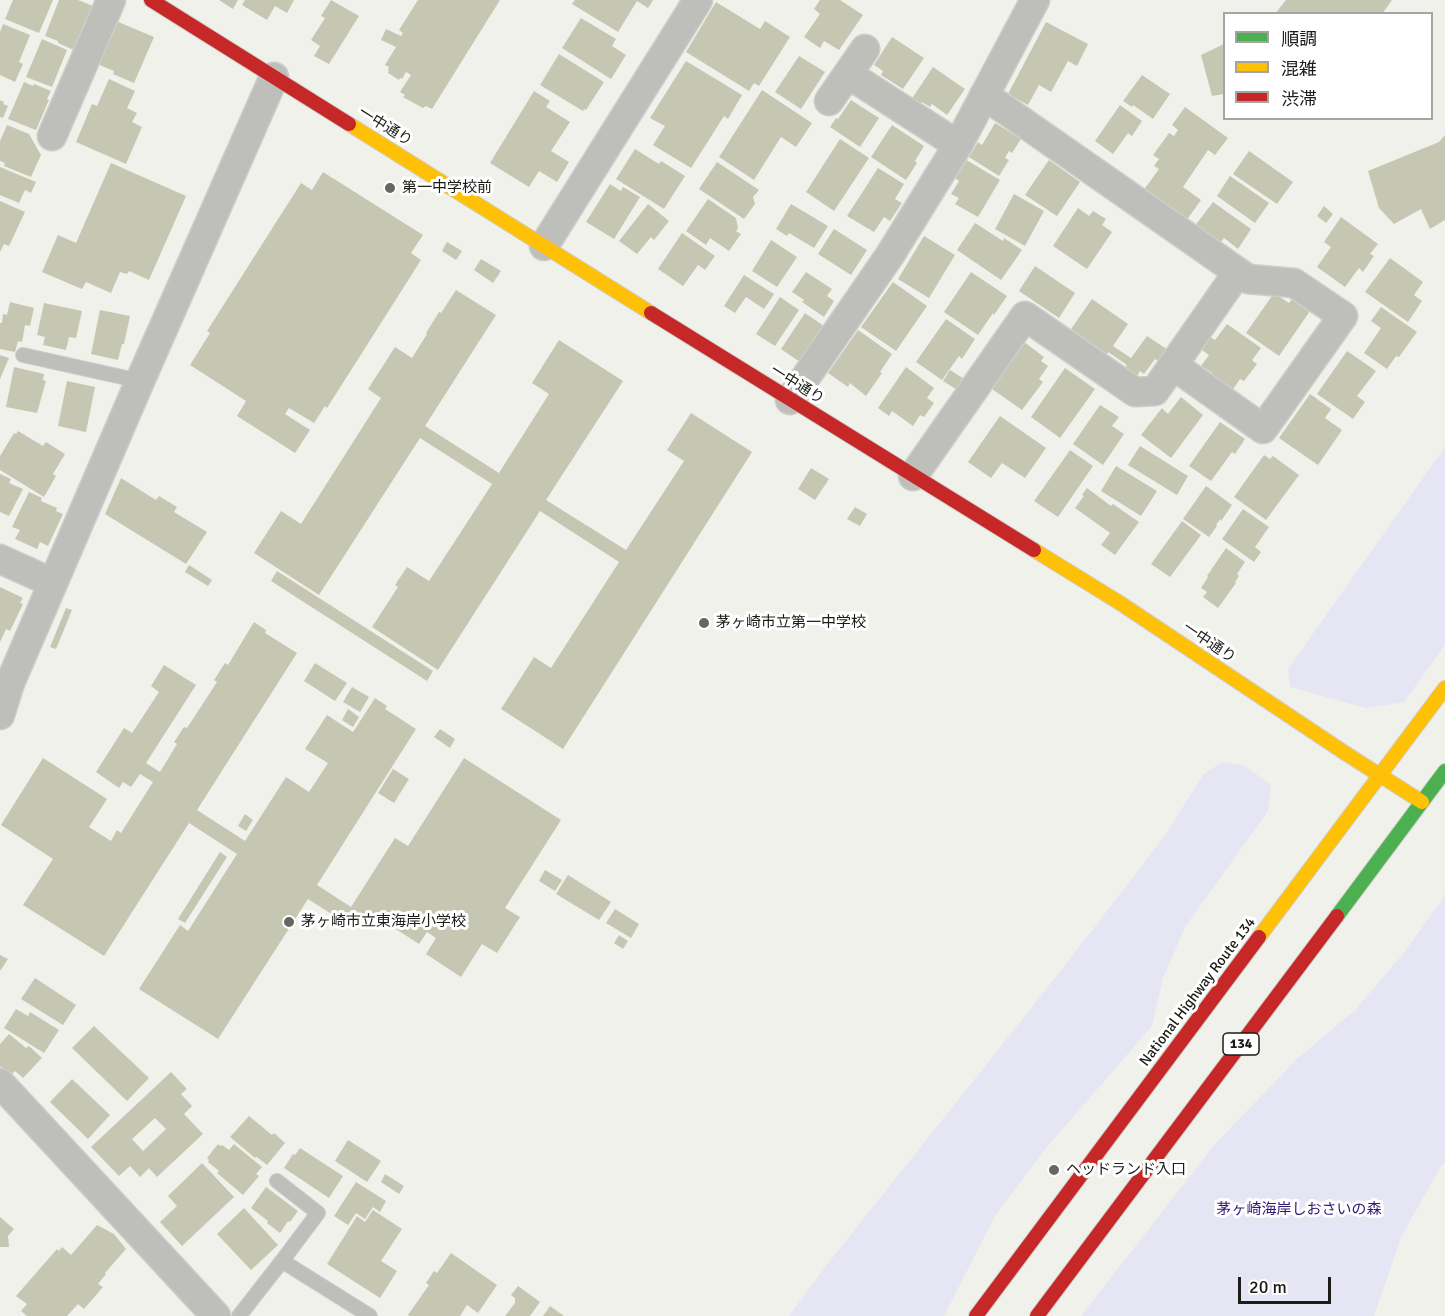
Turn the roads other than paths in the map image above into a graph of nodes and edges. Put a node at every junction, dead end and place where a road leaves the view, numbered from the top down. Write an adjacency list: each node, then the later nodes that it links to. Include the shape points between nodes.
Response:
1 (111, 0): 10 (street)
2 (152, 0): 7 (main road, 一中通り)
3 (698, 0): 12 (street)
4 (1035, 0): 8 (street)
5 (865, 49): 6 (street)
6 (848, 74): 9 (street); 11 (street)
7 (274, 77): 12 (main road, 一中通り); 16 (street)
8 (984, 95): 11 (street); 13 (street)
9 (829, 101)
10 (52, 136)
11 (958, 146): 17 (street, via 890,255)
12 (544, 246): 17 (main road, 一中通り)
13 (1238, 272): 15 (street); 15 (street, via 1248,279 1294,283 1343,316 1263,429)
14 (23, 355): 16 (lane)
15 (1173, 365): 18 (street, via 1155,391 1135,392 1025,316)
16 (140, 381): 20 (street)
17 (790, 400): 18 (main road, 一中通り)
18 (913, 476): 24 (main road, 一中通り, via 1120,603)
19 (0, 559): 20 (street)
20 (53, 583): 22 (street)
21 (1445, 688): 24 (main road, National Highway Route 134)
22 (0, 715)
23 (1445, 771): 25 (main road, 134)
24 (1381, 776): 25 (main road, 一中通り); 32 (main road, National Highway Route 134)
25 (1422, 802): 33 (main road, 134)
26 (0, 1083): 29 (street)
27 (277, 1181): 28 (lane, via 318,1213)
28 (282, 1261): 30 (lane); 31 (lane)
29 (216, 1316)
30 (239, 1316)
31 (369, 1316)
32 (976, 1316)
33 (1037, 1316)

